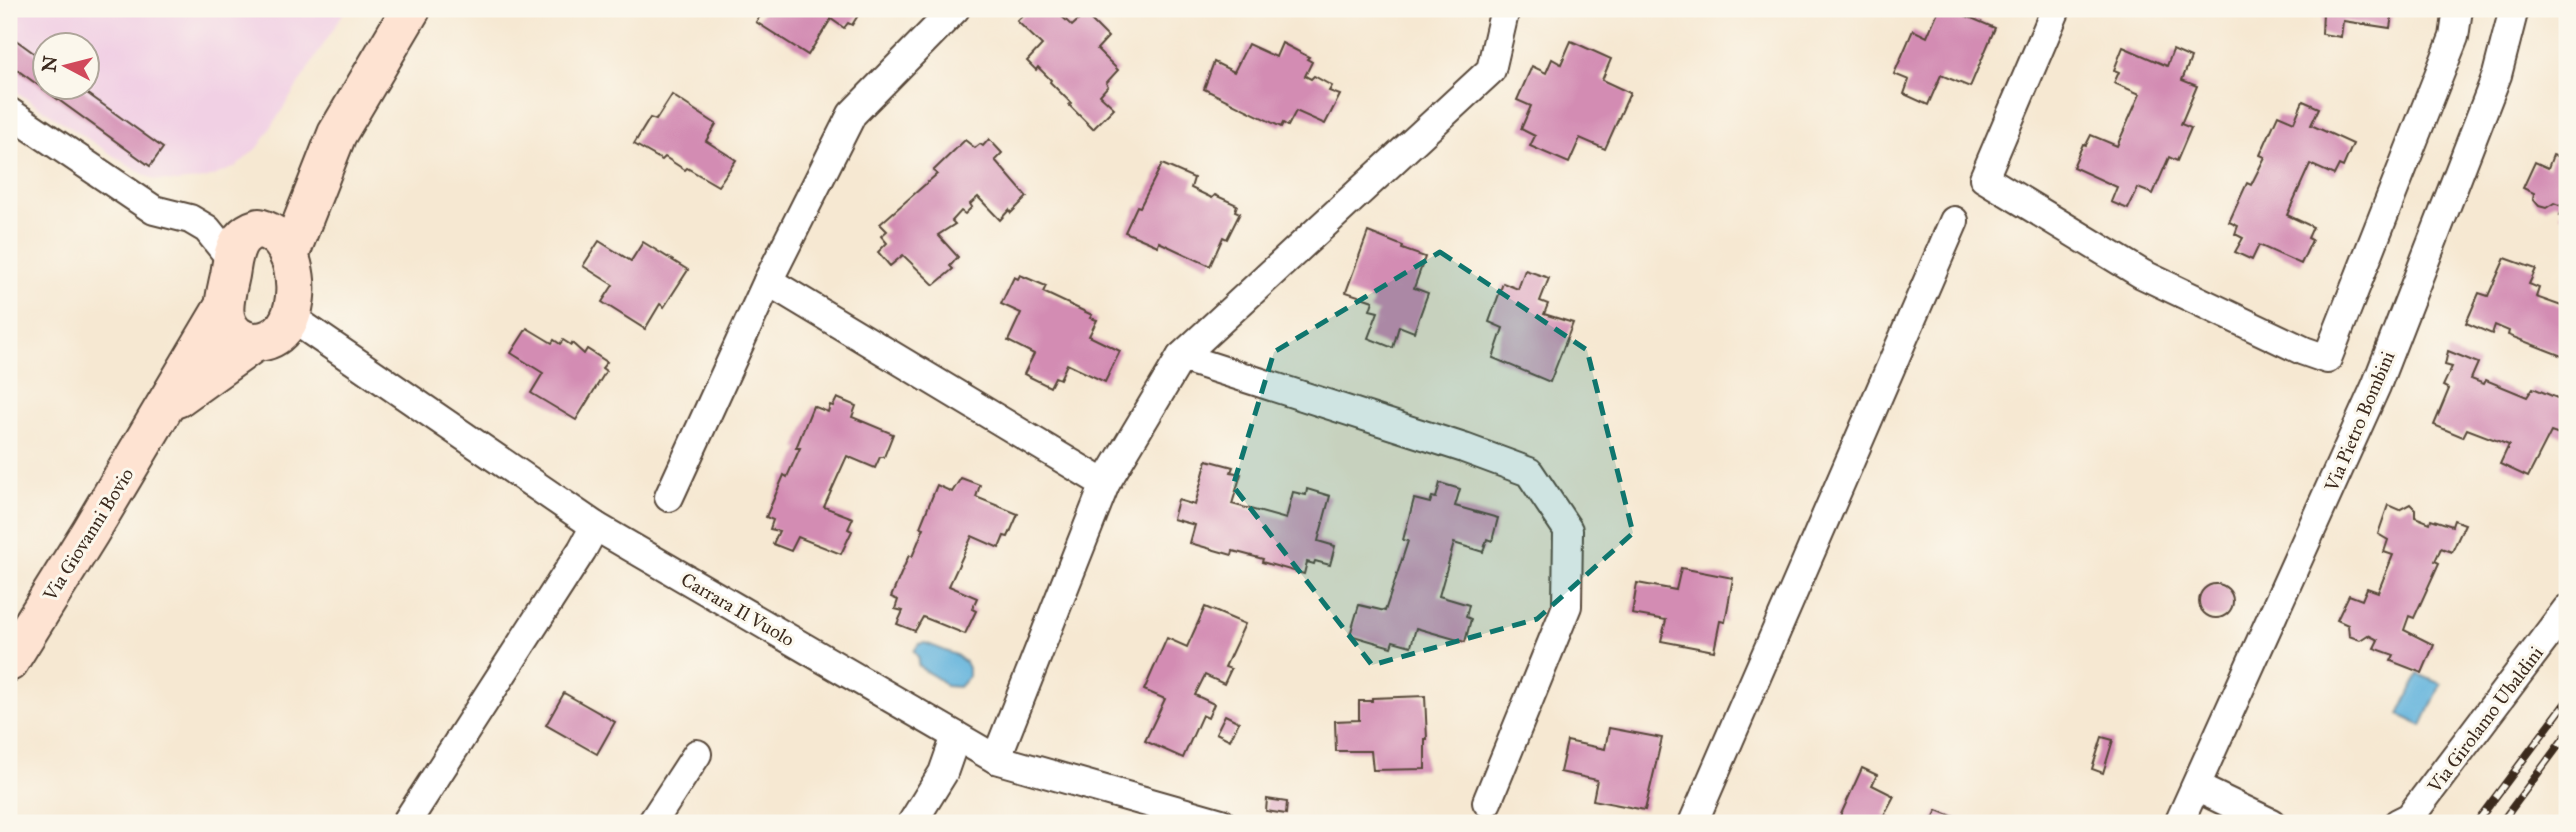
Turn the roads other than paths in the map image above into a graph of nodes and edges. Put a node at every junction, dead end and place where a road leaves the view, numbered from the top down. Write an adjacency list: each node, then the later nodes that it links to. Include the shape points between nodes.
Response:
1 (411, 9): 8 (main road)
2 (955, 9): 13 (street, via 852,114)
3 (1505, 9): 17 (street, via 1491,71)
4 (2056, 9): 5 (street, via 1984,178 2142,274 2327,359 2454,37)
5 (2458, 9)
6 (2514, 9): 27 (street, Via Pietro Bombini, via 2497,75 2376,386)
7 (9, 112): 12 (street, via 154,210 191,219 207,229)
8 (337, 134): 10 (main road); 11 (main road)
9 (1954, 221): 33 (street)
10 (259, 228): 11 (main road, via 277,237); 12 (main road, via 242,237)
11 (289, 256): 15 (main road, via 295,283)
12 (232, 260): 14 (main road)
13 (768, 281): 19 (street); 20 (street)
14 (223, 308): 16 (main road, via 231,331); 18 (main road, Via Giovanni Bovio)
15 (292, 318): 16 (main road, via 269,338); 21 (street, Carrara Il Vuolo)
16 (255, 342): 18 (main road)
17 (1181, 357): 19 (street); 28 (street, via 1529,472 1568,530 1567,607)
18 (166, 406): 23 (main road, Via Giovanni Bovio)
19 (1105, 484): 26 (street)
20 (669, 497)
21 (595, 526): 24 (street, Carrara Il Vuolo); 29 (street)
22 (2567, 609): 36 (street, Via Girolamo Ubaldini, via 2410,817)
23 (9, 662)
24 (956, 736): 26 (street, Carrara Il Vuolo); 31 (street, via 943,773)
25 (697, 754): 30 (street)
26 (996, 759): 32 (street, Carrara Il Vuolo)
27 (2196, 787): 34 (street, Via Pietro Bombini); 35 (street)
28 (1487, 802)
29 (406, 823)
30 (652, 823)
31 (912, 823)
32 (1221, 823)
33 (1693, 823)
34 (2179, 823)
35 (2271, 823)
36 (2398, 823)

